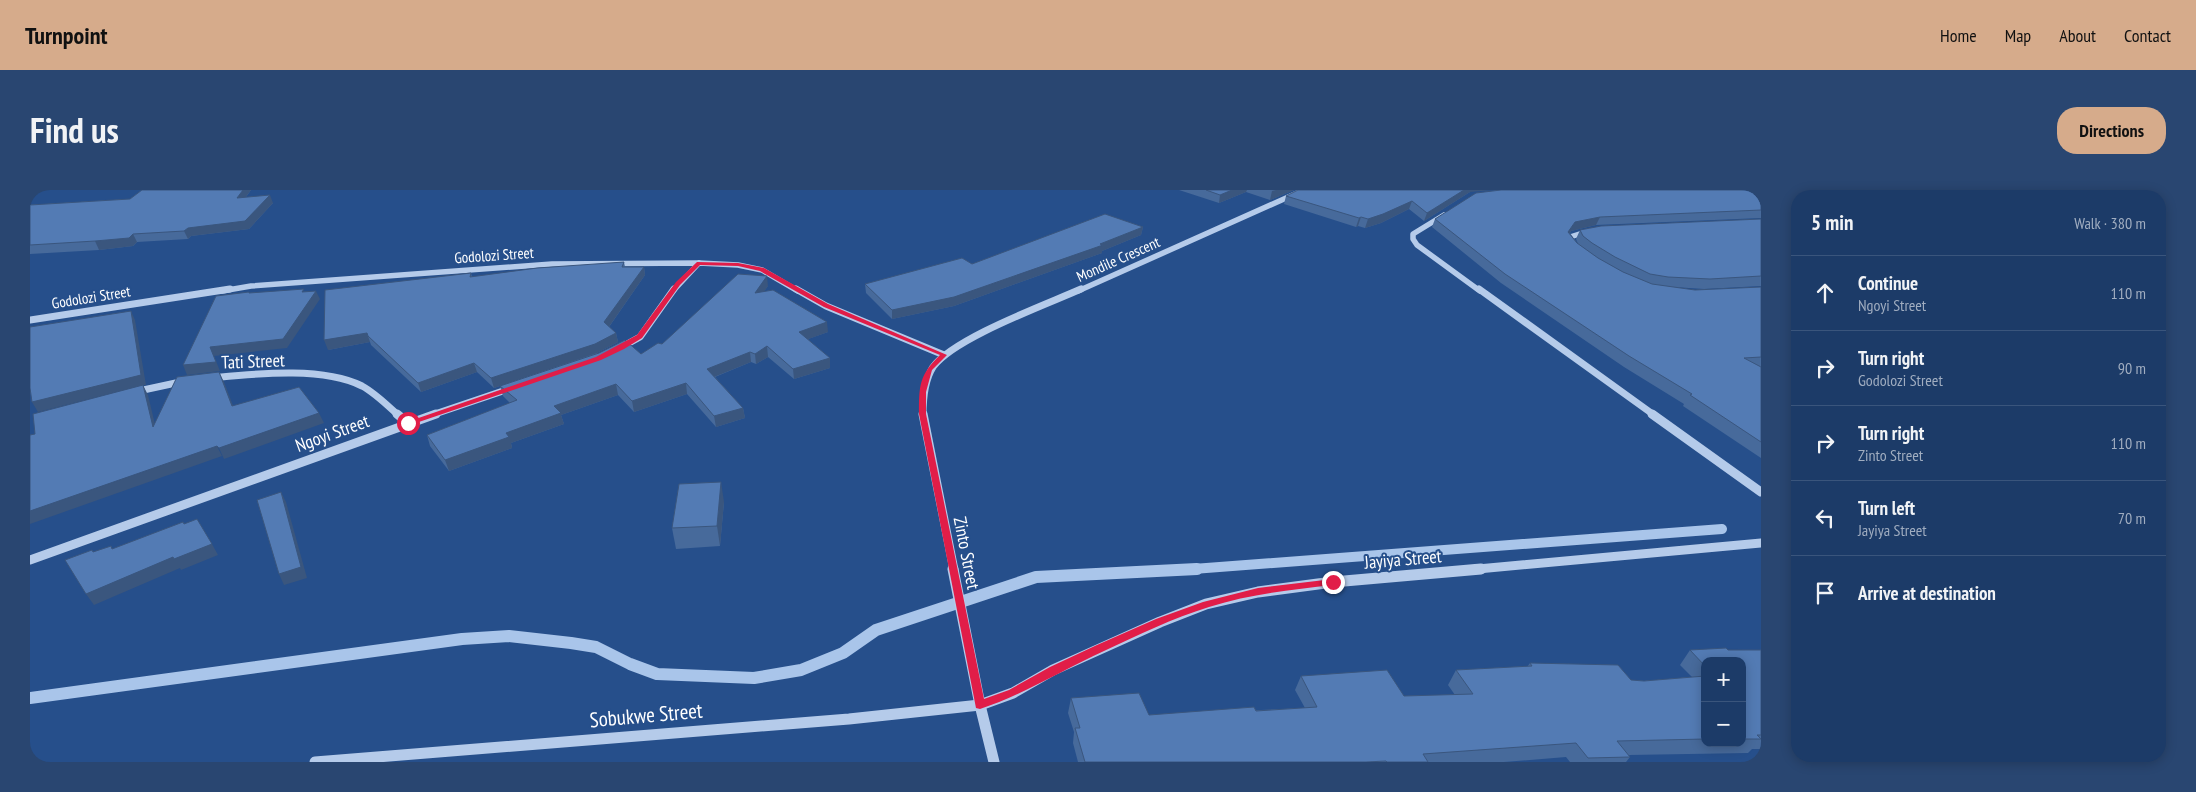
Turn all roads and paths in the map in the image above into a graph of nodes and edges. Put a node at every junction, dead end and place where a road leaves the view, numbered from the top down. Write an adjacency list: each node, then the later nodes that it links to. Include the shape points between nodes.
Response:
1 (1304, 190): 8 (street, Mondile Crescent, via 971,338)
2 (1451, 211): 14 (street, via 1413,234 1417,246)
3 (1596, 230): 4 (street, via 1570,237)
4 (1574, 248)
5 (699, 263): 6 (street, Godolozi Street, via 544,264 252,286); 7 (street, via 678,284 640,337); 8 (street, Godolozi Street, via 762,270 826,306)
6 (30, 320)
7 (606, 354)
8 (944, 355): 17 (street, Zinto Street, via 929,370 923,392 923,414)
9 (200, 379): 13 (street, Tati Street, via 276,375 340,378 362,386)
10 (191, 380): 12 (street)
11 (517, 386): 13 (street, Ngoyi Street)
12 (126, 394)
13 (408, 423): 16 (street, Ngoyi Street)
14 (1761, 492)
15 (1761, 543): 17 (street, Jayiya Street, via 1333,582 1258,592 1206,604 1160,622 1053,670 1013,693)
16 (30, 560)
17 (980, 705): 18 (street, Sobukwe Street, via 839,720); 19 (street, Zinto Street)
18 (315, 762)
19 (994, 762)

